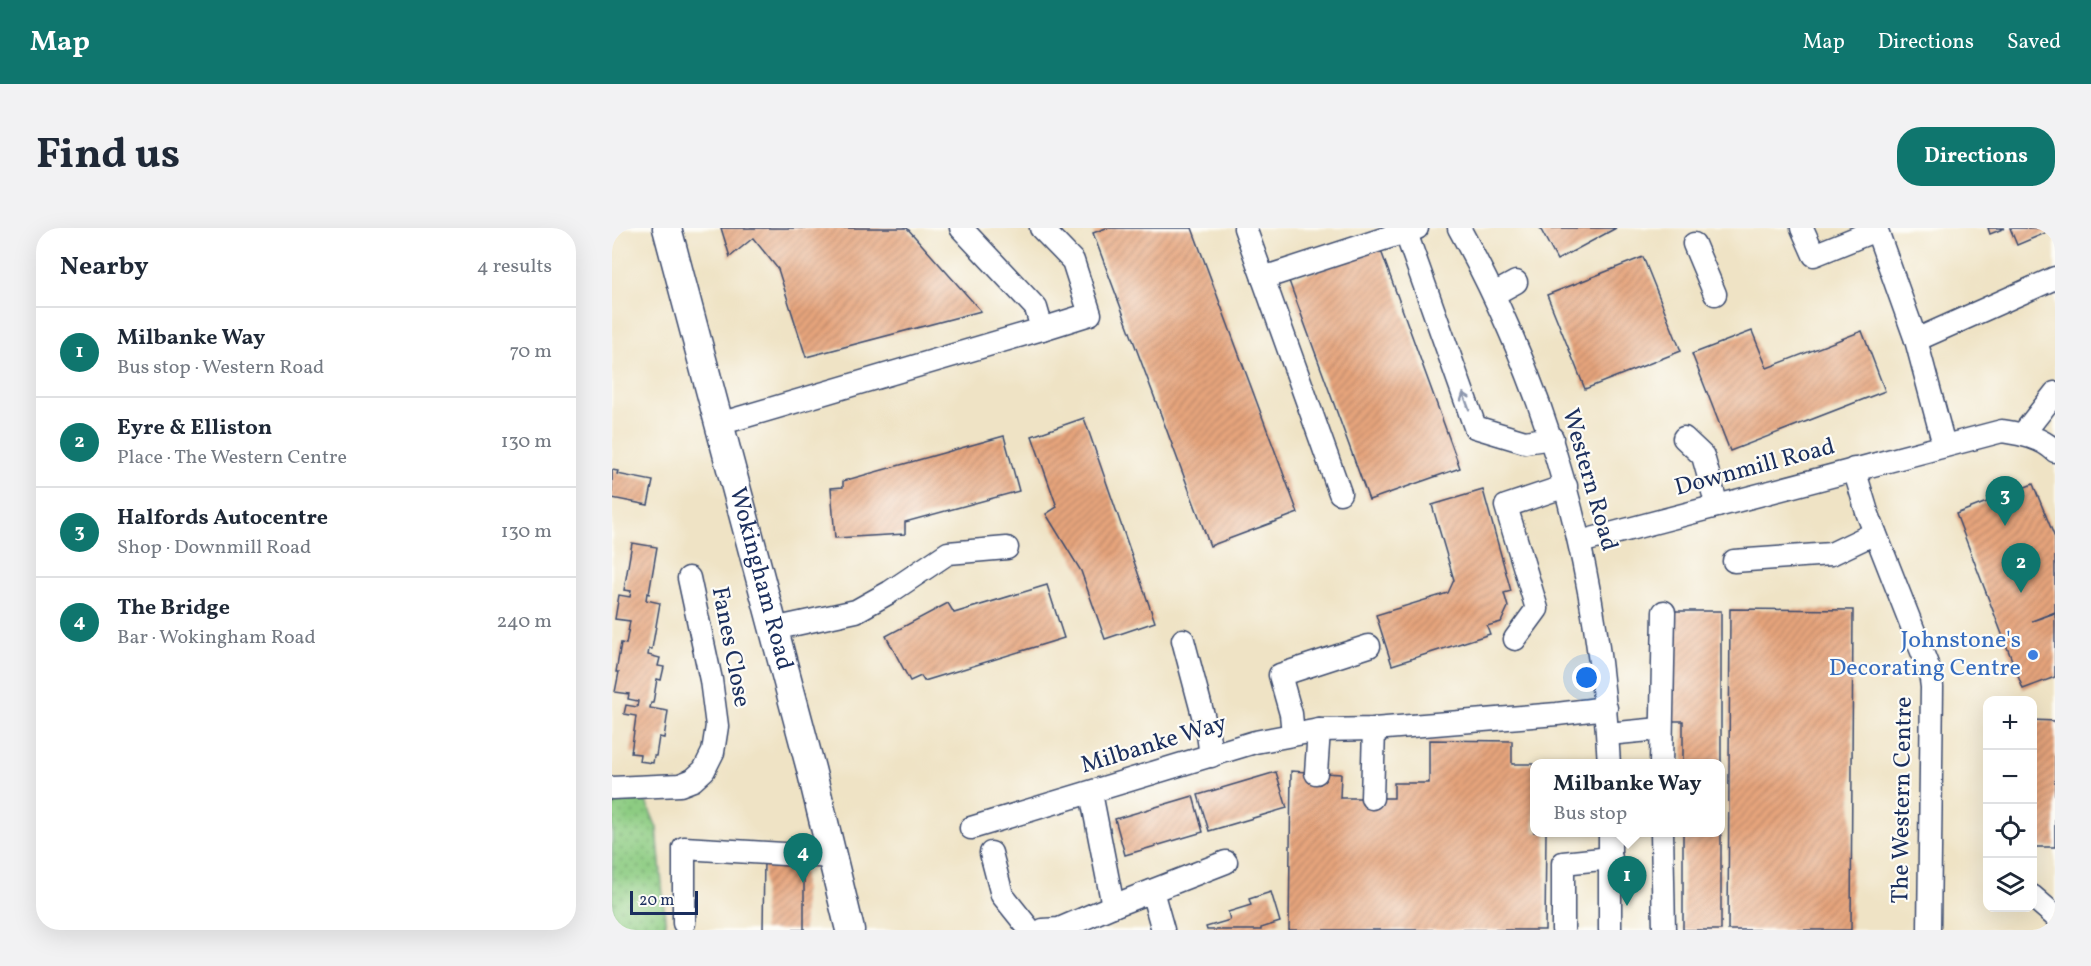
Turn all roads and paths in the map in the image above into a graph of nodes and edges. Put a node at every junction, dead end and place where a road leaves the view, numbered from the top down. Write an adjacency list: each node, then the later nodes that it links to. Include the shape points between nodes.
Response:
1 (667, 228): 20 (main road, Wokingham Road)
2 (961, 228): 17 (street, via 1036,308)
3 (1041, 228): 17 (street, via 1073,261 1090,314)
4 (1245, 228): 12 (street)
5 (1459, 228): 16 (street, Western Road)
6 (1802, 228): 11 (street, via 1814,255)
7 (1815, 228): 11 (street)
8 (1876, 229): 11 (street); 18 (street)
9 (1398, 232): 12 (street); 22 (street, one-way to 9, via 1525,442 1475,427)
10 (1703, 247): 15 (street)
11 (1824, 251)
12 (1263, 278): 28 (street)
13 (2055, 278): 18 (street)
14 (1516, 282): 16 (street)
15 (1721, 291)
16 (1494, 294): 22 (street, Western Road)
17 (1042, 329): 20 (street)
18 (1916, 340): 24 (street)
19 (2055, 393): 21 (street)
20 (719, 424): 36 (main road, Wokingham Road)
21 (2023, 434): 24 (street, Downmill Road, via 2002,431); 25 (street, Downmill Road, via 2049,445)
22 (1552, 438): 27 (street, Western Road)
23 (1684, 438): 29 (street, via 1703,456)
24 (1944, 445): 26 (street, Downmill Road)
25 (2055, 452)
26 (1854, 470): 29 (street, Downmill Road); 30 (street, The Western Centre)
27 (1566, 486): 31 (street, Western Road); 37 (street, via 1506,506 1537,609)
28 (1340, 493)
29 (1717, 506): 31 (street, Downmill Road)
30 (1875, 533): 33 (street, via 1831,554); 72 (street, The Western Centre, via 1930,672)
31 (1580, 542): 40 (street, Western Road, via 1595,618)
32 (1007, 548): 36 (street, via 948,553 856,611)
33 (1734, 561)
34 (689, 578): 50 (street, Fanes Close, via 711,680 717,726 713,752 704,770 680,785)
35 (1664, 612): 42 (street)
36 (773, 629): 57 (main road, Wokingham Road)
37 (1515, 639)
38 (1183, 640): 46 (street)
39 (1369, 646): 44 (street, via 1280,675)
40 (1606, 708): 41 (street, Milbanke Way); 45 (street, Western Road)
41 (1374, 729): 43 (street, Milbanke Way); 52 (street)
42 (1660, 729): 45 (street); 48 (street)
43 (1319, 730): 44 (street, Milbanke Way); 49 (street)
44 (1293, 734): 46 (street, Milbanke Way)
45 (1608, 734): 47 (street, Western Road)
46 (1211, 756): 51 (street, Milbanke Way)
47 (1609, 759)
48 (1661, 759)
49 (1316, 773)
50 (612, 788)
51 (1091, 793): 53 (street, Milbanke Way); 62 (street)
52 (1372, 798)
53 (971, 828)
54 (1610, 837): 58 (street)
55 (1662, 837): 71 (street)
56 (991, 853): 66 (street, via 1002,896)
57 (833, 857): 64 (street, via 684,848); 65 (main road, Wokingham Road)
58 (1611, 858): 69 (street, via 1563,863); 70 (street)
59 (1226, 862): 60 (street)
60 (1152, 891): 62 (street); 68 (street)
61 (2037, 900): 63 (street)
62 (1113, 906): 67 (street, via 1059,929)
63 (2055, 916)
64 (684, 923)
65 (850, 930)
66 (1030, 930)
67 (1042, 930)
68 (1163, 930)
69 (1563, 930)
70 (1610, 930)
71 (1664, 930)
72 (1929, 930)

